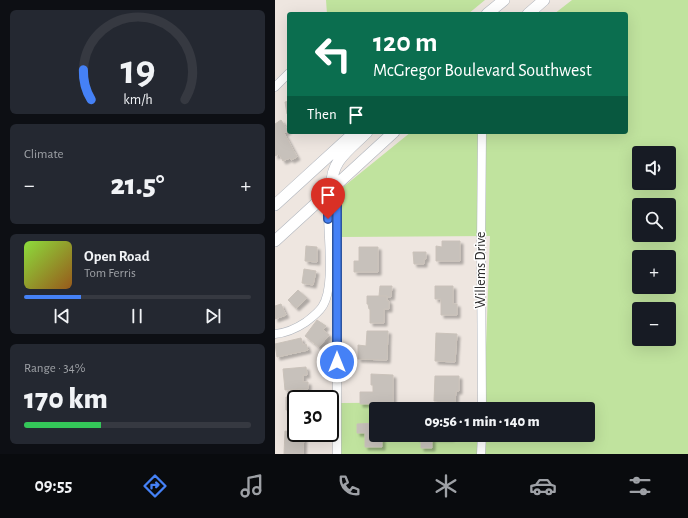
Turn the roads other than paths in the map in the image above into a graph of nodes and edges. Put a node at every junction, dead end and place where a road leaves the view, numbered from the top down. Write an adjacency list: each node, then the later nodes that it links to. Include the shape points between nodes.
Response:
1 (504, 0): 3 (main road)
2 (544, 0): 4 (main road)
3 (489, 12)
4 (530, 12)
5 (287, 75): 6 (street)
6 (275, 87)
7 (353, 134): 12 (main road)
8 (365, 134): 11 (main road, via 338,161 331,178)
9 (392, 134): 11 (main road)
10 (482, 134): 15 (street, Willems Drive)
11 (332, 188): 13 (main road); 14 (street, via 328,206 327,297 322,307 300,326); 17 (street, via 337,202)
12 (275, 205)
13 (275, 241)
14 (275, 334)
15 (482, 402)
16 (481, 442): 18 (street)
17 (337, 454)
18 (481, 454)

